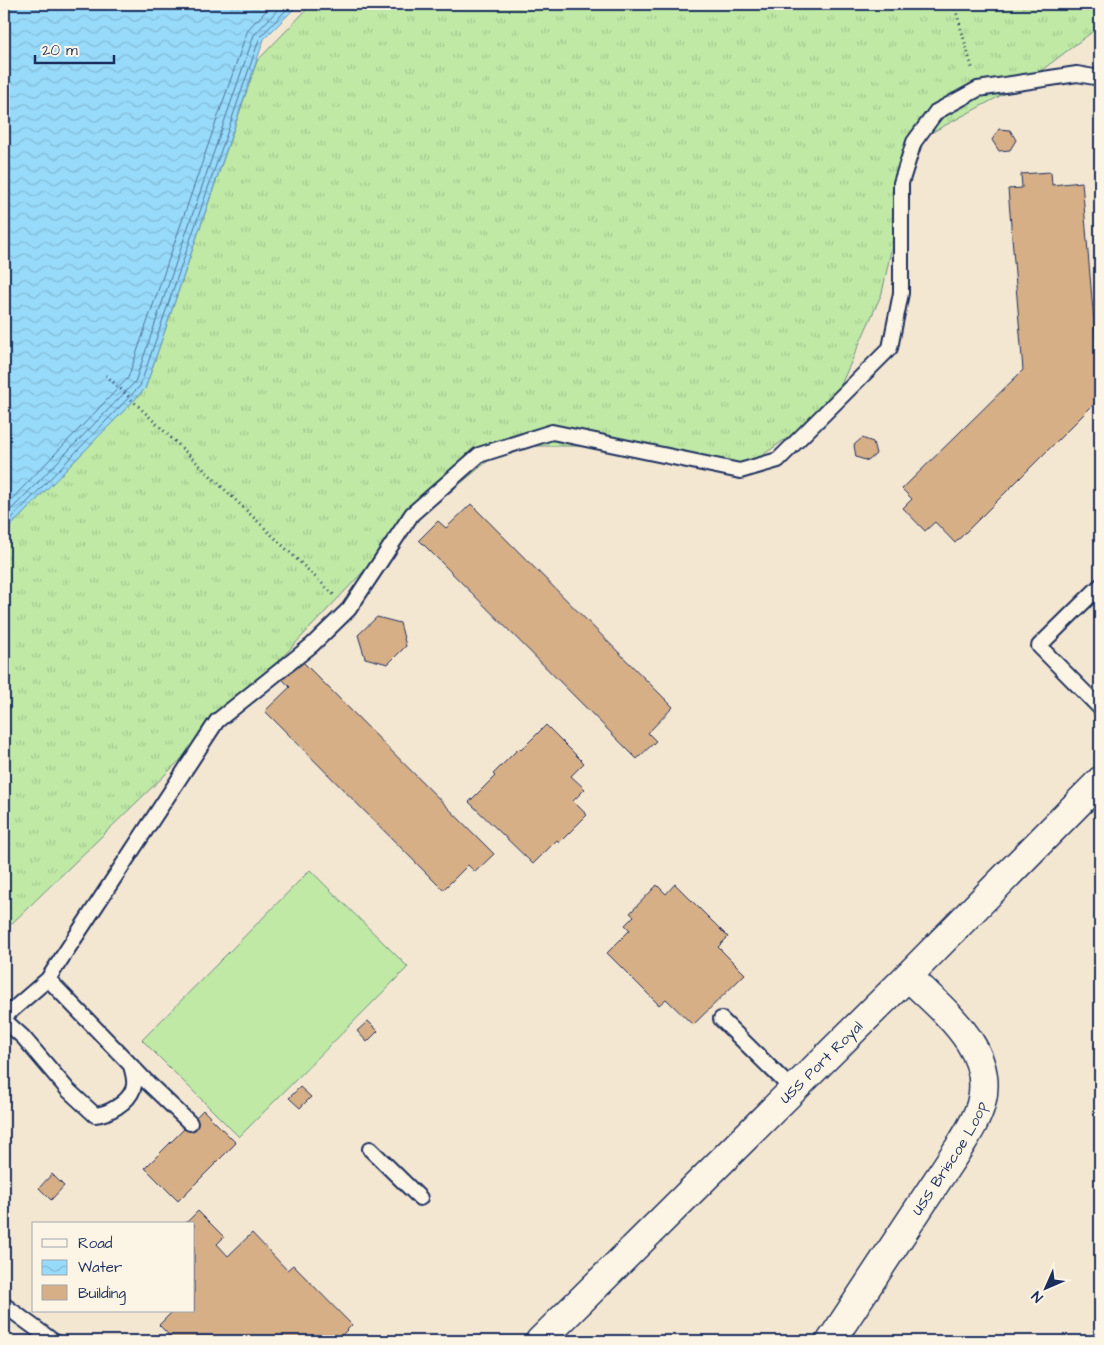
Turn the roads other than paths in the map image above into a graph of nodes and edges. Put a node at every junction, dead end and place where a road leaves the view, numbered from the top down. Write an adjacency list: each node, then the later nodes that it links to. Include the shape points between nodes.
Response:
1 (1100, 78): 6 (lane, via 1077,74 978,89 936,112 914,142 901,183 901,293 890,348 778,460 740,471 552,432 479,454 412,514 348,609 312,645 216,721)
2 (1100, 586): 3 (lane, via 1039,646)
3 (1100, 708)
4 (1100, 781): 5 (street, USS Port Royal)
5 (908, 976): 10 (street, USS Port Royal); 17 (street, USS Briscoe Loop, via 974,1046 982,1069 981,1105 960,1146)
6 (48, 979): 7 (lane); 9 (lane)
7 (4, 1018): 9 (lane, via 68,1090 95,1115 108,1112 128,1097 133,1090)
8 (721, 1019): 10 (lane)
9 (132, 1066): 11 (lane)
10 (793, 1090): 16 (street, USS Port Royal)
11 (190, 1123)
12 (370, 1149): 13 (lane)
13 (420, 1198)
14 (4, 1305): 15 (lane)
15 (53, 1341)
16 (540, 1341)
17 (831, 1341)

